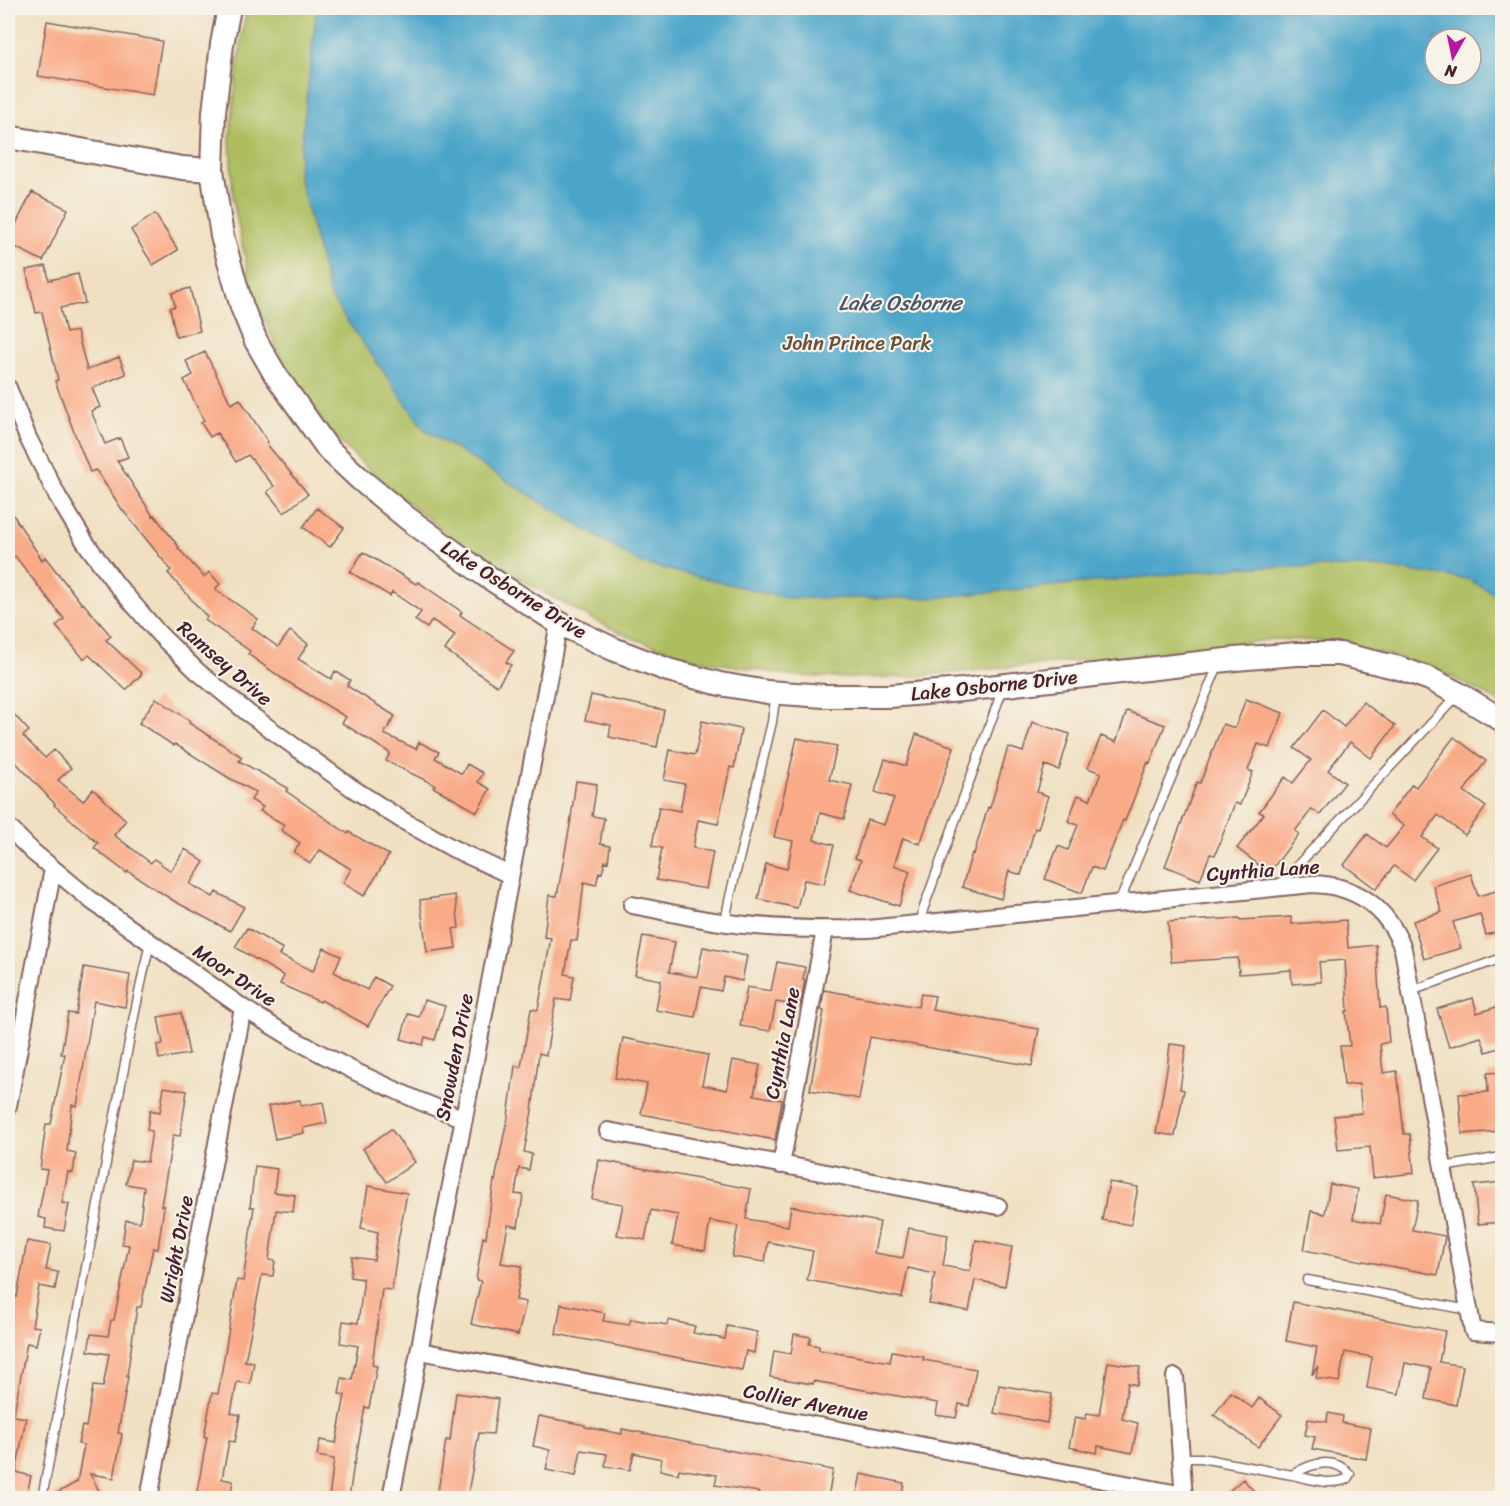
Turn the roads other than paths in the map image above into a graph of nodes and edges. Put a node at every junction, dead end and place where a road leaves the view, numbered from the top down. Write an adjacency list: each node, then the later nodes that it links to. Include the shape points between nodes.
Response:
1 (229, 8): 3 (street, Lake Osborne Drive, via 214,112)
2 (8, 137): 3 (street)
3 (212, 170): 5 (street, Lake Osborne Drive, via 222,236 256,341 328,449 407,518)
4 (8, 388): 13 (street, Ramsey Drive, via 28,438 85,542 159,634 248,713 352,788 454,849)
5 (559, 623): 8 (street, Lake Osborne Drive, via 668,669 720,684); 13 (street, Snowden Drive)
6 (1220, 661): 7 (street, Lake Osborne Drive); 9 (street, Lake Osborne Drive, via 1340,654 1399,668); 15 (lane)
7 (1004, 685): 8 (street, Lake Osborne Drive, via 889,696); 18 (lane)
8 (776, 692): 17 (lane)
9 (1459, 694): 10 (street, Lake Osborne Drive); 14 (lane)
10 (1503, 720)
11 (8, 826): 12 (street, Moor Drive)
12 (53, 869): 20 (street, Moor Drive); 24 (street)
13 (510, 875): 25 (street, Snowden Drive)
14 (1277, 888): 15 (street, Cynthia Lane); 22 (street, Cynthia Lane, via 1324,884 1368,901 1386,917 1399,937)
15 (1119, 904): 18 (street, Cynthia Lane)
16 (632, 905): 17 (street, Cynthia Lane)
17 (725, 922): 19 (street, Cynthia Lane)
18 (921, 924): 19 (street, Cynthia Lane)
19 (825, 930): 28 (street, Cynthia Lane)
20 (150, 942): 23 (street, Moor Drive); 39 (lane)
21 (1503, 958): 22 (lane)
22 (1411, 992): 29 (street, Cynthia Lane)
23 (243, 1008): 25 (street, Moor Drive, via 356,1072); 40 (street, Wright Drive)
24 (8, 1106)
25 (464, 1119): 34 (street, Snowden Drive)
26 (608, 1131): 28 (street)
27 (1503, 1157): 29 (lane)
28 (781, 1164): 30 (street)
29 (1443, 1167): 32 (street, Cynthia Lane)
30 (998, 1206)
31 (1307, 1280): 32 (lane)
32 (1469, 1310): 33 (street, Cynthia Lane, via 1473,1331)
33 (1503, 1333)
34 (420, 1351): 38 (street, Collier Avenue); 41 (street, Snowden Drive)
35 (1175, 1377): 36 (street)
36 (1181, 1458): 37 (lane); 38 (street)
37 (1292, 1475): 37 (lane, via 1303,1468 1333,1462 1350,1474 1338,1482)
38 (1184, 1497)
39 (42, 1498)
40 (150, 1498)
41 (392, 1498)

